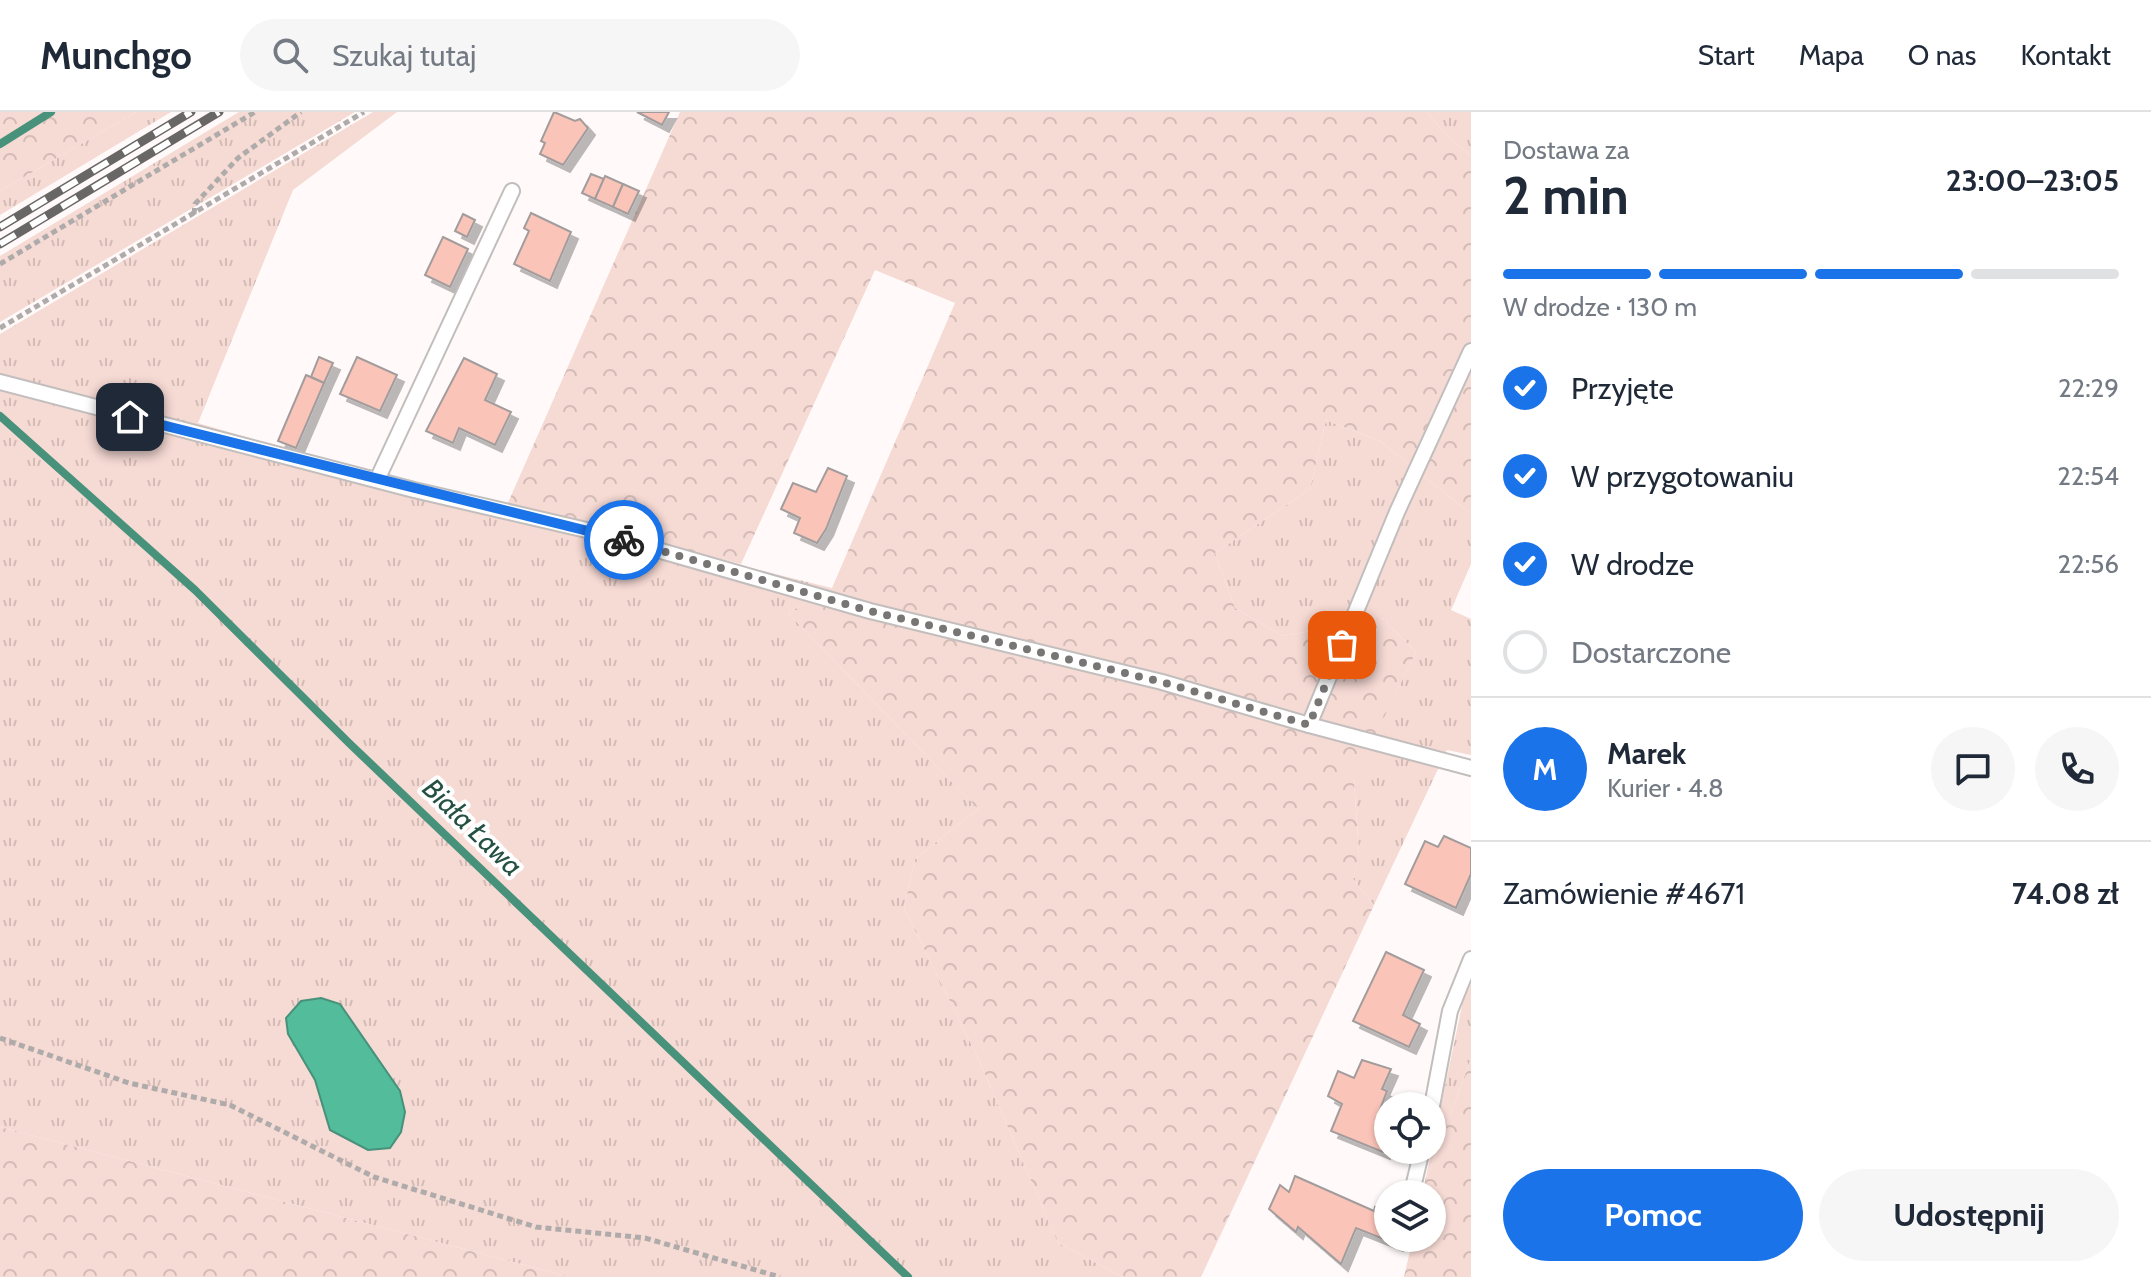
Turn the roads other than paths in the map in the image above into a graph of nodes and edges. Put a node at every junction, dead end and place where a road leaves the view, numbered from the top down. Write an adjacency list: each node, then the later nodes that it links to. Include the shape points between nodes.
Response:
1 (512, 191): 4 (lane)
2 (1471, 351): 5 (lane)
3 (0, 382): 4 (lane)
4 (377, 480): 5 (lane, via 595,532 870,611 1162,682)
5 (1309, 725): 6 (lane)
6 (1471, 768)
7 (1471, 959): 8 (lane, via 1450,1011)
8 (1435, 1092)

